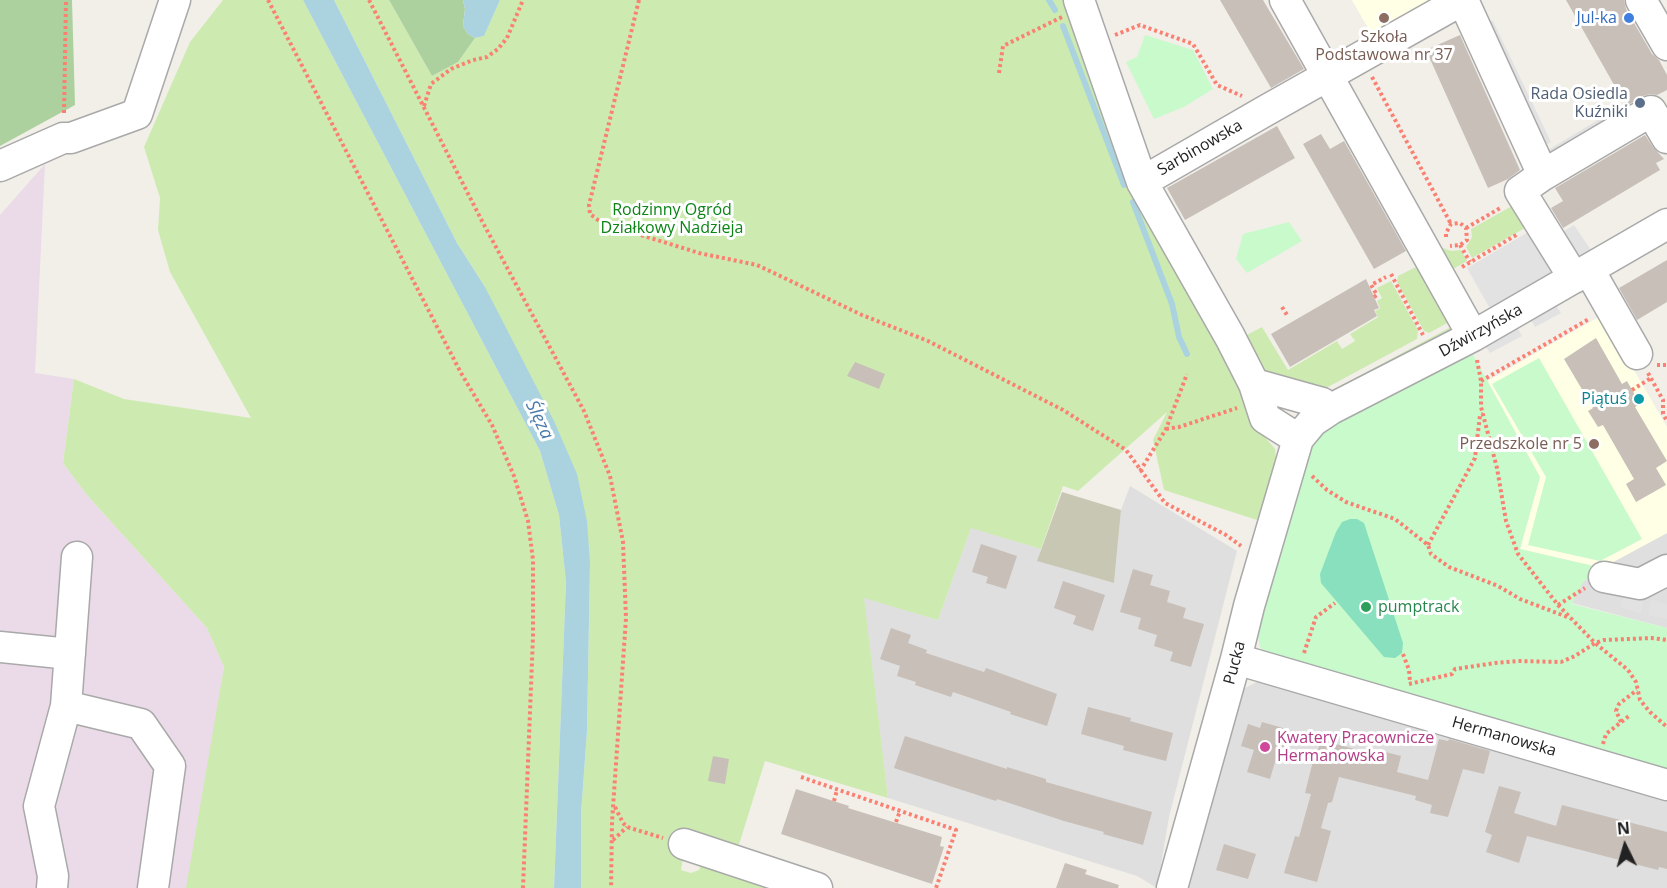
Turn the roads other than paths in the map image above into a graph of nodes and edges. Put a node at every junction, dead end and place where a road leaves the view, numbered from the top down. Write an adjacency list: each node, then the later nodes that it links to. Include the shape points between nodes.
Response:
1 (175, 0): 9 (street, via 137,114 63,138)
2 (1285, 0): 7 (street)
3 (1462, 0): 7 (street, Sarbinowska); 11 (street)
4 (1641, 0): 6 (street)
5 (1083, 13): 10 (street)
6 (1667, 45)
7 (1328, 76): 10 (street, Sarbinowska); 14 (street)
8 (1667, 138): 11 (street, via 1651,111)
9 (0, 166)
10 (1142, 183): 16 (street, Sarbinowska, via 1230,338)
11 (1533, 185): 13 (street, via 1539,221)
12 (1667, 224): 13 (street, Dźwirzyńska)
13 (1581, 274): 14 (street, Dźwirzyńska); 15 (street)
14 (1473, 336): 17 (street, Dźwirzyńska)
15 (1644, 366)
16 (1256, 392): 17 (street, via 1322,403); 18 (street, Sarbinowska, via 1265,418)
17 (1331, 409): 18 (street, Dźwirzyńska, via 1313,421)
18 (1295, 451): 24 (street, Pucka)
19 (77, 557): 23 (street)
20 (1665, 576): 21 (street, via 1640,584)
21 (1604, 577)
22 (0, 647): 23 (street)
23 (70, 654): 25 (street)
24 (1236, 659): 26 (street, Hermanowska, via 1297,677 1406,695); 31 (street, Pucka)
25 (66, 706): 28 (street, via 39,806); 29 (street, via 141,724 170,766)
26 (1667, 785)
27 (684, 844): 30 (street)
28 (52, 888)
29 (153, 888)
30 (817, 888)
31 (1172, 888)

